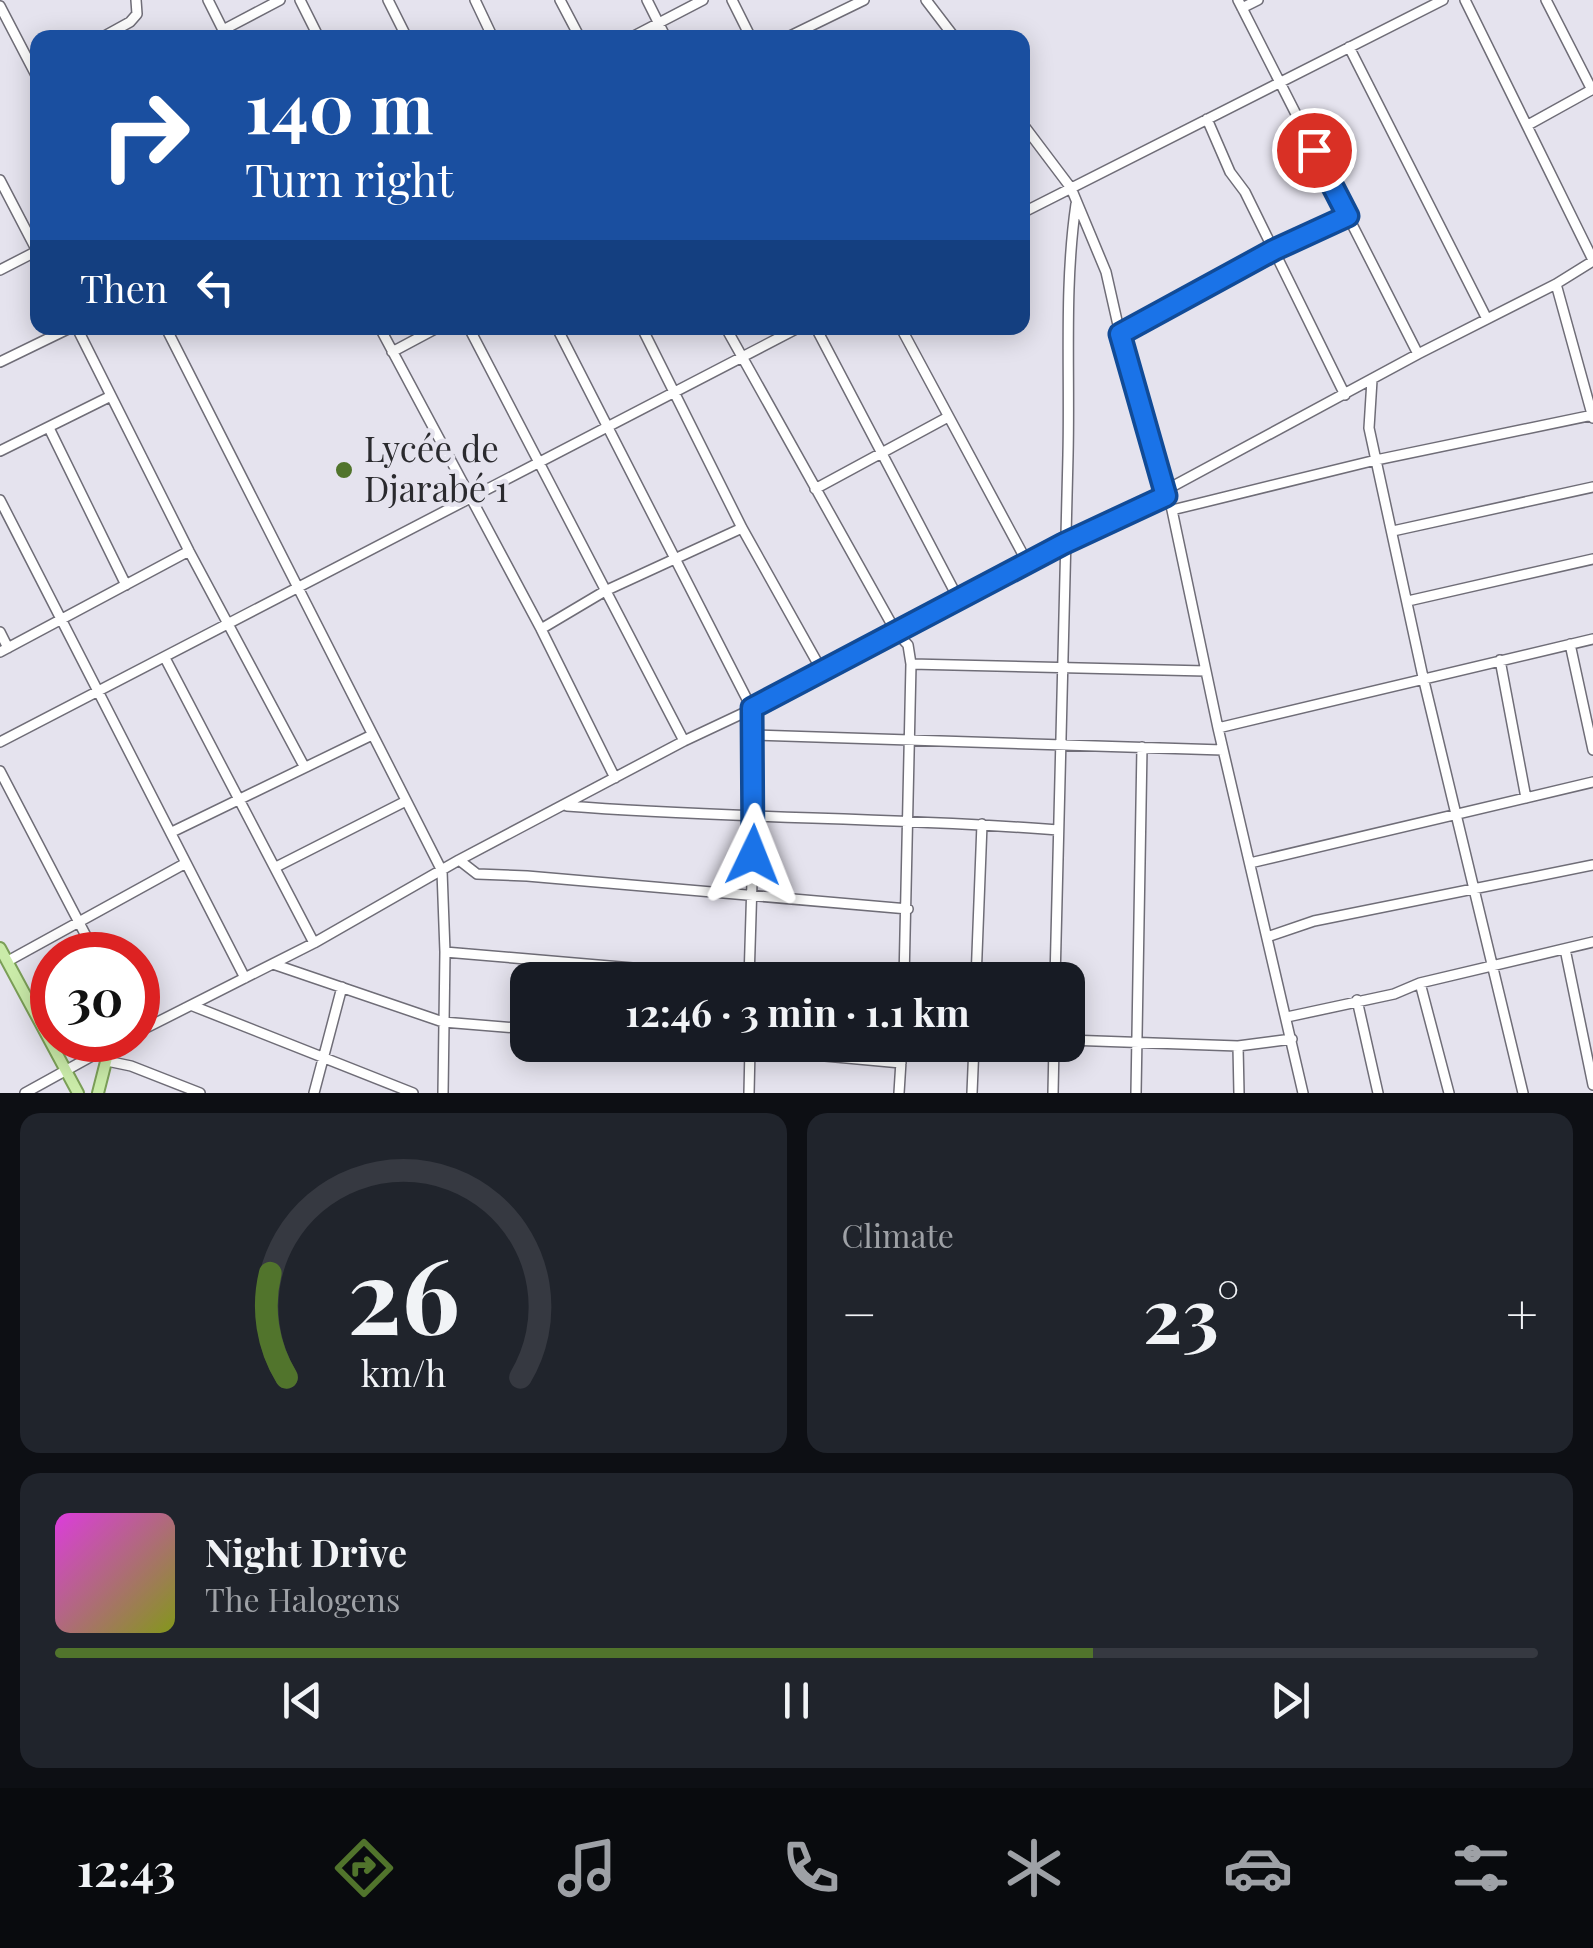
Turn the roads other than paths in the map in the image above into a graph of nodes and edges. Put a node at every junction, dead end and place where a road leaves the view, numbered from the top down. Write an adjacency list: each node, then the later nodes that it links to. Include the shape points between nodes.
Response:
1 (136, 0): 20 (street, via 138,14)
2 (208, 0): 21 (street)
3 (280, 0): 22 (street)
4 (300, 0): 23 (street)
5 (388, 0): 24 (street)
6 (475, 0): 25 (street)
7 (560, 0): 26 (street)
8 (647, 0): 19 (street)
9 (702, 0): 19 (street)
10 (732, 0): 29 (street)
11 (864, 0): 30 (street)
12 (926, 0): 31 (street)
13 (1258, 0): 17 (street)
14 (1443, 0): 32 (street)
15 (1465, 0): 37 (street)
16 (1546, 0): 35 (street)
17 (1240, 4): 34 (street)
18 (0, 6): 33 (street)
19 (658, 23): 27 (street); 28 (street)
20 (116, 30)
21 (223, 30)
22 (231, 30)
23 (315, 30)
24 (403, 30)
25 (490, 30)
26 (576, 30)
27 (645, 30)
28 (662, 30)
29 (746, 30)
30 (802, 30)
31 (949, 30)
32 (1349, 47): 34 (street); 50 (street)
33 (30, 63)
34 (1278, 83): 36 (street); 43 (street)
35 (1592, 90): 37 (street)
36 (1207, 119): 40 (street); 45 (street)
37 (1528, 126): 47 (street)
38 (1030, 134): 40 (street)
39 (0, 180): 44 (street)
40 (1071, 188): 41 (street); 42 (street)
41 (1076, 201): 51 (street, via 1106,272); 88 (street, via 1069,248)
42 (1030, 209)
43 (1348, 216): 45 (street); 65 (street)
44 (30, 238)
45 (1274, 250): 51 (street); 71 (street)
46 (30, 255): 48 (street)
47 (1593, 260): 49 (street)
48 (0, 270)
49 (1556, 284): 50 (street); 72 (street)
50 (1487, 319): 65 (street)
51 (1120, 334): 82 (street)
52 (58, 335): 67 (street)
53 (77, 335): 70 (street)
54 (170, 335): 94 (street)
55 (384, 335): 64 (street)
56 (424, 335): 64 (street)
57 (472, 335): 78 (street)
58 (561, 335): 74 (street)
59 (646, 335): 69 (street)
60 (730, 335): 66 (street)
61 (784, 335): 66 (street)
62 (820, 335): 77 (street)
63 (905, 335): 73 (street)
64 (392, 352): 83 (street)
65 (1418, 354): 68 (street)
66 (742, 357): 69 (street); 81 (street)
67 (0, 362)
68 (1372, 380): 71 (street); 79 (street, via 1368,413)
69 (676, 393): 74 (street); 86 (street)
70 (112, 396): 75 (street); 89 (street)
71 (1345, 396): 82 (street)
72 (1593, 416): 79 (street)
73 (948, 417): 77 (street); 92 (street)
74 (609, 426): 78 (street); 91 (street)
75 (50, 428): 76 (street); 93 (street)
76 (0, 450)
77 (882, 454): 81 (street); 96 (street)
78 (540, 460): 83 (street); 95 (street)
79 (1376, 460): 85 (street); 87 (street)
80 (1593, 487): 87 (street)
81 (816, 489): 102 (street)
82 (1165, 493): 85 (street); 88 (street)
83 (472, 499): 94 (street); 100 (street)
84 (0, 500): 98 (street)
85 (1172, 510): 111 (street)
86 (742, 528): 91 (street); 110 (street)
87 (1393, 532): 97 (street)
88 (1063, 544): 92 (street); 109 (street)
89 (189, 550): 93 (street); 99 (street)
90 (1593, 558): 97 (street)
91 (674, 560): 95 (street); 114 (street)
92 (1026, 562): 96 (street)
93 (126, 584): 98 (street)
94 (298, 588): 99 (street); 116 (street)
95 (605, 591): 100 (street); 119 (street)
96 (959, 600): 102 (street)
97 (1408, 601): 112 (street)
98 (62, 622): 105 (street); 113 (street)
99 (229, 626): 106 (street); 125 (street)
100 (541, 629): 127 (street)
101 (0, 632): 105 (street)
102 (896, 632): 108 (street, via 908,645); 110 (street)
103 (1593, 639): 104 (street)
104 (1570, 644): 107 (street); 124 (street)
105 (4, 650)
106 (165, 658): 113 (street); 129 (street)
107 (1500, 660): 112 (street); 130 (street)
108 (911, 664): 109 (street); 118 (street)
109 (1064, 666): 111 (street); 121 (street)
110 (822, 671): 114 (street)
111 (1206, 671): 115 (street)
112 (1423, 678): 115 (street); 133 (street)
113 (98, 691): 120 (street); 138 (street)
114 (752, 708): 117 (street); 119 (street)
115 (1218, 728): 123 (street)
116 (372, 735): 125 (street); 131 (street)
117 (754, 735): 118 (street); 134 (street)
118 (908, 738): 121 (street); 135 (street)
119 (684, 741): 127 (street)
120 (0, 742)
121 (1060, 743): 122 (street); 137 (street)
122 (1142, 746): 123 (street); 175 (street)
123 (1223, 750): 141 (street)
124 (1593, 750)
125 (304, 766): 129 (street)
126 (0, 771): 148 (street)
127 (615, 778): 132 (street)
128 (1593, 782): 130 (street)
129 (239, 798): 138 (street); 143 (street)
130 (1526, 798): 133 (street)
131 (406, 801): 143 (street); 144 (street)
132 (564, 806): 134 (street); 139 (street)
133 (1458, 814): 141 (street); 145 (street)
134 (754, 816): 135 (street); 146 (street)
135 (906, 820): 136 (street); 147 (street)
136 (982, 824): 137 (street); 160 (street)
137 (1058, 830): 161 (street)
138 (172, 832): 140 (street)
139 (459, 860): 144 (street); 146 (street, via 477,874)
140 (186, 862): 148 (street); 164 (street)
141 (1250, 863): 150 (street)
142 (1593, 866): 145 (street)
143 (276, 868): 151 (street)
144 (442, 871): 151 (street); 155 (street)
145 (1475, 889): 150 (street, via 1314,921); 163 (street)
146 (752, 894): 147 (street); 158 (street)
147 (908, 909): 159 (street)
148 (78, 921): 149 (street); 156 (street)
149 (84, 932)
150 (1267, 937): 169 (street)
151 (314, 942): 162 (street)
152 (1593, 942): 154 (street)
153 (0, 948): 156 (main road)
154 (1565, 949): 163 (street); 187 (street)
155 (445, 952): 157 (street); 171 (street)
156 (8, 961): 186 (main road)
157 (557, 962)
158 (749, 962)
159 (905, 962)
160 (977, 962)
161 (1055, 962)
162 (273, 964): 164 (street); 166 (street)
163 (1494, 966): 165 (street); 204 (street)
164 (245, 978): 168 (street)
165 (1420, 983): 167 (street); 203 (street)
166 (342, 987): 171 (street); 177 (street)
167 (1357, 1000): 169 (street); 202 (street)
168 (193, 1006): 170 (street); 177 (street)
169 (1287, 1017): 173 (street)
170 (160, 1022)
171 (443, 1022): 172 (street); 194 (street)
172 (510, 1028)
173 (1292, 1038): 176 (street); 201 (street)
174 (1085, 1041): 175 (street)
175 (1137, 1043): 176 (street); 199 (street)
176 (1238, 1046): 200 (street)
177 (322, 1058): 192 (street); 193 (street)
178 (82, 1062): 186 (street)
179 (106, 1062): 190 (main road)
180 (113, 1062): 191 (street)
181 (750, 1062): 195 (street)
182 (892, 1062): 185 (street)
183 (973, 1062): 197 (street)
184 (1054, 1062): 198 (street)
185 (901, 1063): 196 (street)
186 (66, 1071): 188 (street); 189 (main road)
187 (1593, 1085)
188 (25, 1093)
189 (78, 1093)
190 (98, 1093)
191 (200, 1093)
192 (314, 1093)
193 (412, 1093)
194 (442, 1093)
195 (749, 1093)
196 (900, 1093)
197 (972, 1093)
198 (1053, 1093)
199 (1136, 1093)
200 (1239, 1093)
201 (1303, 1093)
202 (1378, 1093)
203 (1449, 1093)
204 (1523, 1093)

